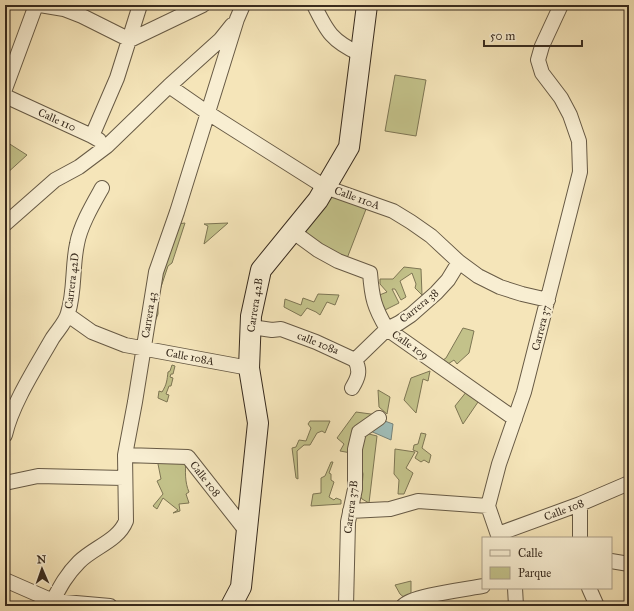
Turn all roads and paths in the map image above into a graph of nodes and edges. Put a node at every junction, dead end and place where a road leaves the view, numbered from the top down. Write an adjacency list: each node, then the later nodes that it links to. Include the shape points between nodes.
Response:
1 (36, 5): 13 (street)
2 (40, 5): 10 (street, via 64,9)
3 (140, 5): 10 (street)
4 (204, 5): 10 (street)
5 (244, 5): 9 (street, Carrera 43)
6 (314, 5): 11 (street, via 325,28 333,37)
7 (367, 5): 11 (street, Carrera 42B)
8 (561, 5): 23 (street, Carrera 37, via 538,60 542,73 570,115 579,141 580,172)
9 (237, 19): 12 (street, via 220,40); 15 (street, Carrera 43)
10 (130, 40): 16 (street)
11 (360, 54): 18 (street, Carrera 42B, via 349,147)
12 (169, 86): 15 (street, Calle 110A); 17 (street)
13 (5, 89)
14 (5, 96): 16 (street, Calle 110)
15 (208, 113): 18 (street, Calle 110A); 27 (street, Carrera 43, via 156,272)
16 (92, 136): 17 (street, Calle 110)
17 (108, 146): 20 (street, via 55,180)
18 (325, 187): 21 (street, Carrera 42B, via 318,200); 22 (street, Calle 110A, via 393,211 431,236)
19 (102, 188): 24 (street, Carrera 42D, via 89,211 77,243 74,284)
20 (5, 224)
21 (292, 231): 25 (street, Carrera 42B, via 261,270); 26 (street, Calle 109, via 338,261 370,273 372,295 378,314)
22 (460, 262): 23 (street, Calle 110A, via 478,276 500,287); 26 (street, Carrera 38, via 436,293 411,315)
23 (548, 300): 32 (street, Carrera 37)
24 (68, 315): 27 (street, Calle 108A, via 92,332 125,345); 33 (street, Carrera 42D, via 35,368 8,420)
25 (250, 327): 28 (street, calle 108a, via 281,329); 29 (street, Carrera 42B)
26 (387, 329): 28 (street, Carrera 38); 32 (street, Calle 109)
27 (144, 348): 29 (street, Calle 108A); 34 (street, Carrera 43)
28 (355, 360): 30 (street, via 359,376)
29 (248, 368): 41 (street, Carrera 42B, via 258,423)
30 (352, 388)
31 (379, 418): 40 (street, Carrera 37B, via 359,432 355,449 355,489)
32 (515, 419): 39 (street, Carrera 37)
33 (5, 435)
34 (125, 455): 35 (street, Carrera 43); 41 (street, Calle 108, via 188,457)
35 (124, 478): 36 (street, via 38,476); 50 (street, Carrera 43, via 126,521 123,529 80,560 59,588)
36 (5, 483)
37 (629, 483): 38 (street, Calle 108)
38 (580, 504): 42 (street, Calle 108); 43 (street)
39 (488, 506): 40 (street, via 418,500 390,509); 42 (street)
40 (350, 511): 53 (street, Carrera 37B)
41 (247, 532): 52 (street, Carrera 42B, via 241,587)
42 (498, 536)
43 (580, 537)
44 (612, 561): 45 (street)
45 (629, 564)
46 (5, 580): 50 (street)
47 (482, 586): 54 (street, via 424,597)
48 (515, 589): 55 (street)
49 (590, 589): 56 (street)
50 (51, 604): 51 (street)
51 (110, 606)
52 (231, 606)
53 (346, 606)
54 (403, 606)
55 (516, 606)
56 (598, 606)

